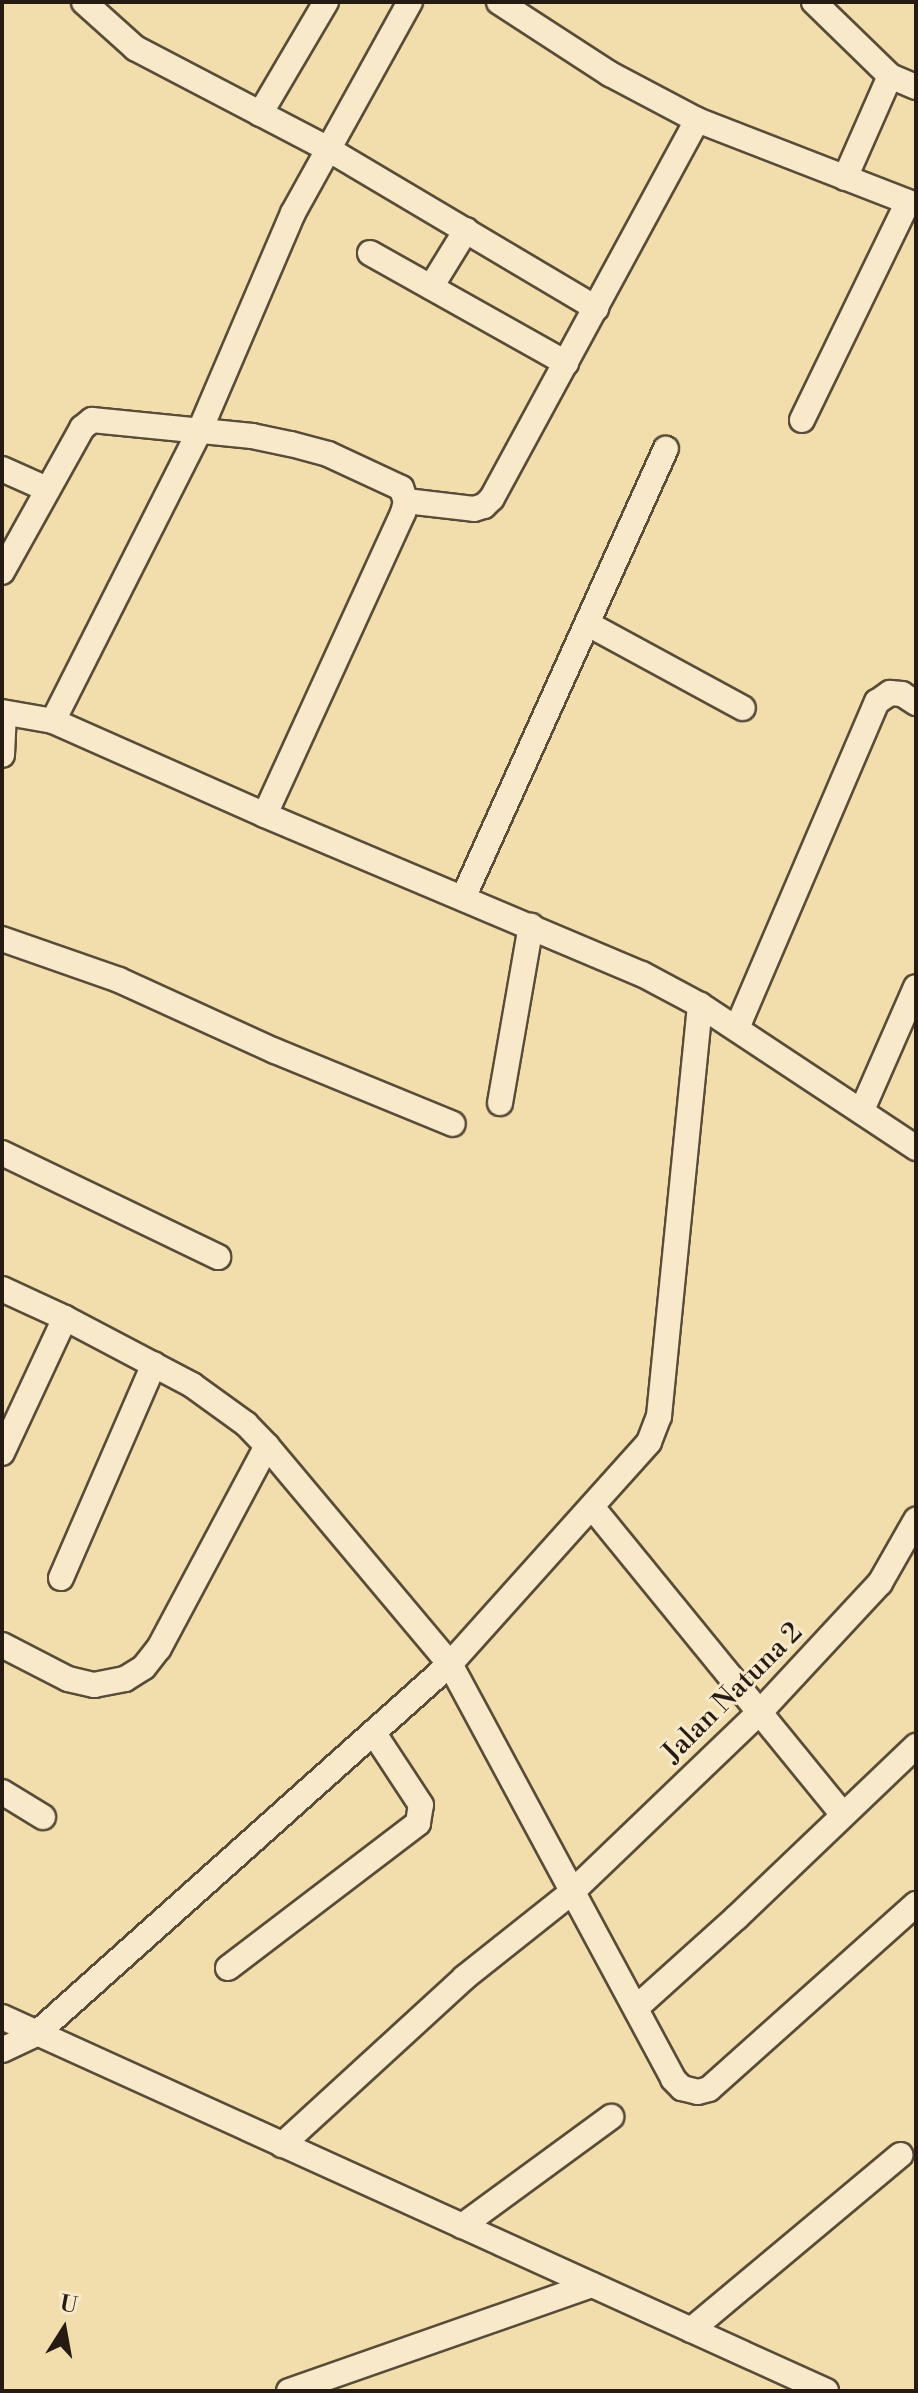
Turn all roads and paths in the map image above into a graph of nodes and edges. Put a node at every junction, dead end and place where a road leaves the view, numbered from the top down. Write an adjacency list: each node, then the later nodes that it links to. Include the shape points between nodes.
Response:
1 (84, 2): 8 (street, via 135,48)
2 (326, 2): 8 (street)
3 (410, 2): 10 (street)
4 (499, 2): 9 (street, via 610,74)
5 (814, 2): 6 (street)
6 (890, 76): 7 (street); 11 (street)
7 (916, 87)
8 (260, 114): 10 (street)
9 (697, 120): 11 (street); 16 (street)
10 (328, 149): 13 (street); 19 (street, via 281,240)
11 (845, 178): 12 (street)
12 (912, 203): 18 (street)
13 (466, 230): 15 (street); 16 (street)
14 (370, 253): 15 (street)
15 (431, 287): 17 (street)
16 (596, 308): 17 (street)
17 (566, 363): 23 (street, via 484,506 468,509)
18 (802, 420)
19 (200, 430): 22 (street, via 92,420 82,428); 23 (street, via 328,454 396,484); 29 (street)
20 (666, 449): 25 (street)
21 (2, 469): 22 (street)
22 (47, 489): 24 (street)
23 (406, 501): 31 (street)
24 (2, 572)
25 (588, 624): 27 (street); 32 (street)
26 (916, 703): 37 (street, via 890,693 877,702)
27 (743, 708)
28 (3, 712): 29 (street); 30 (street)
29 (53, 721): 31 (street)
30 (2, 755)
31 (265, 815): 32 (street)
32 (463, 898): 33 (street)
33 (531, 926): 36 (street); 38 (street)
34 (2, 939): 40 (street, via 119,980)
35 (916, 987): 39 (street)
36 (700, 1005): 37 (street); 49 (street, via 659,1416 649,1442)
37 (737, 1028): 39 (street)
38 (500, 1103)
39 (862, 1110): 41 (street)
40 (453, 1124)
41 (916, 1148)
42 (2, 1153): 43 (street)
43 (218, 1257)
44 (2, 1289): 45 (street)
45 (65, 1318): 46 (street); 48 (street)
46 (154, 1364): 47 (street, via 228,1410); 51 (street)
47 (267, 1446): 52 (street, via 159,1648 134,1674 112,1684 80,1683); 53 (street)
48 (2, 1453)
49 (592, 1507): 53 (street); 54 (street)
50 (916, 1520): 54 (street, Jalan Natuna 2, via 880,1583)
51 (61, 1578)
52 (2, 1645)
53 (450, 1664): 55 (street); 60 (street)
54 (760, 1712): 58 (street); 60 (street, Jalan Natuna 2)
55 (373, 1732): 62 (street, via 421,1805 418,1823); 65 (street)
56 (916, 1746): 58 (street)
57 (2, 1792): 59 (street)
58 (842, 1813): 63 (street)
59 (43, 1817)
60 (572, 1892): 63 (street); 68 (street, Jalan Natuna 2, via 464,1978)
61 (916, 1904): 63 (street, via 703,2092 687,2090 673,2079)
62 (228, 1968)
63 (637, 2007)
64 (2, 2017): 65 (street)
65 (36, 2034): 66 (street); 68 (street)
66 (2, 2050)
67 (611, 2117): 70 (street)
68 (282, 2145): 70 (street)
69 (900, 2155): 72 (street)
70 (462, 2226): 71 (street)
71 (592, 2285): 72 (street); 73 (street)
72 (691, 2330): 74 (street)
73 (289, 2391)
74 (826, 2391)

